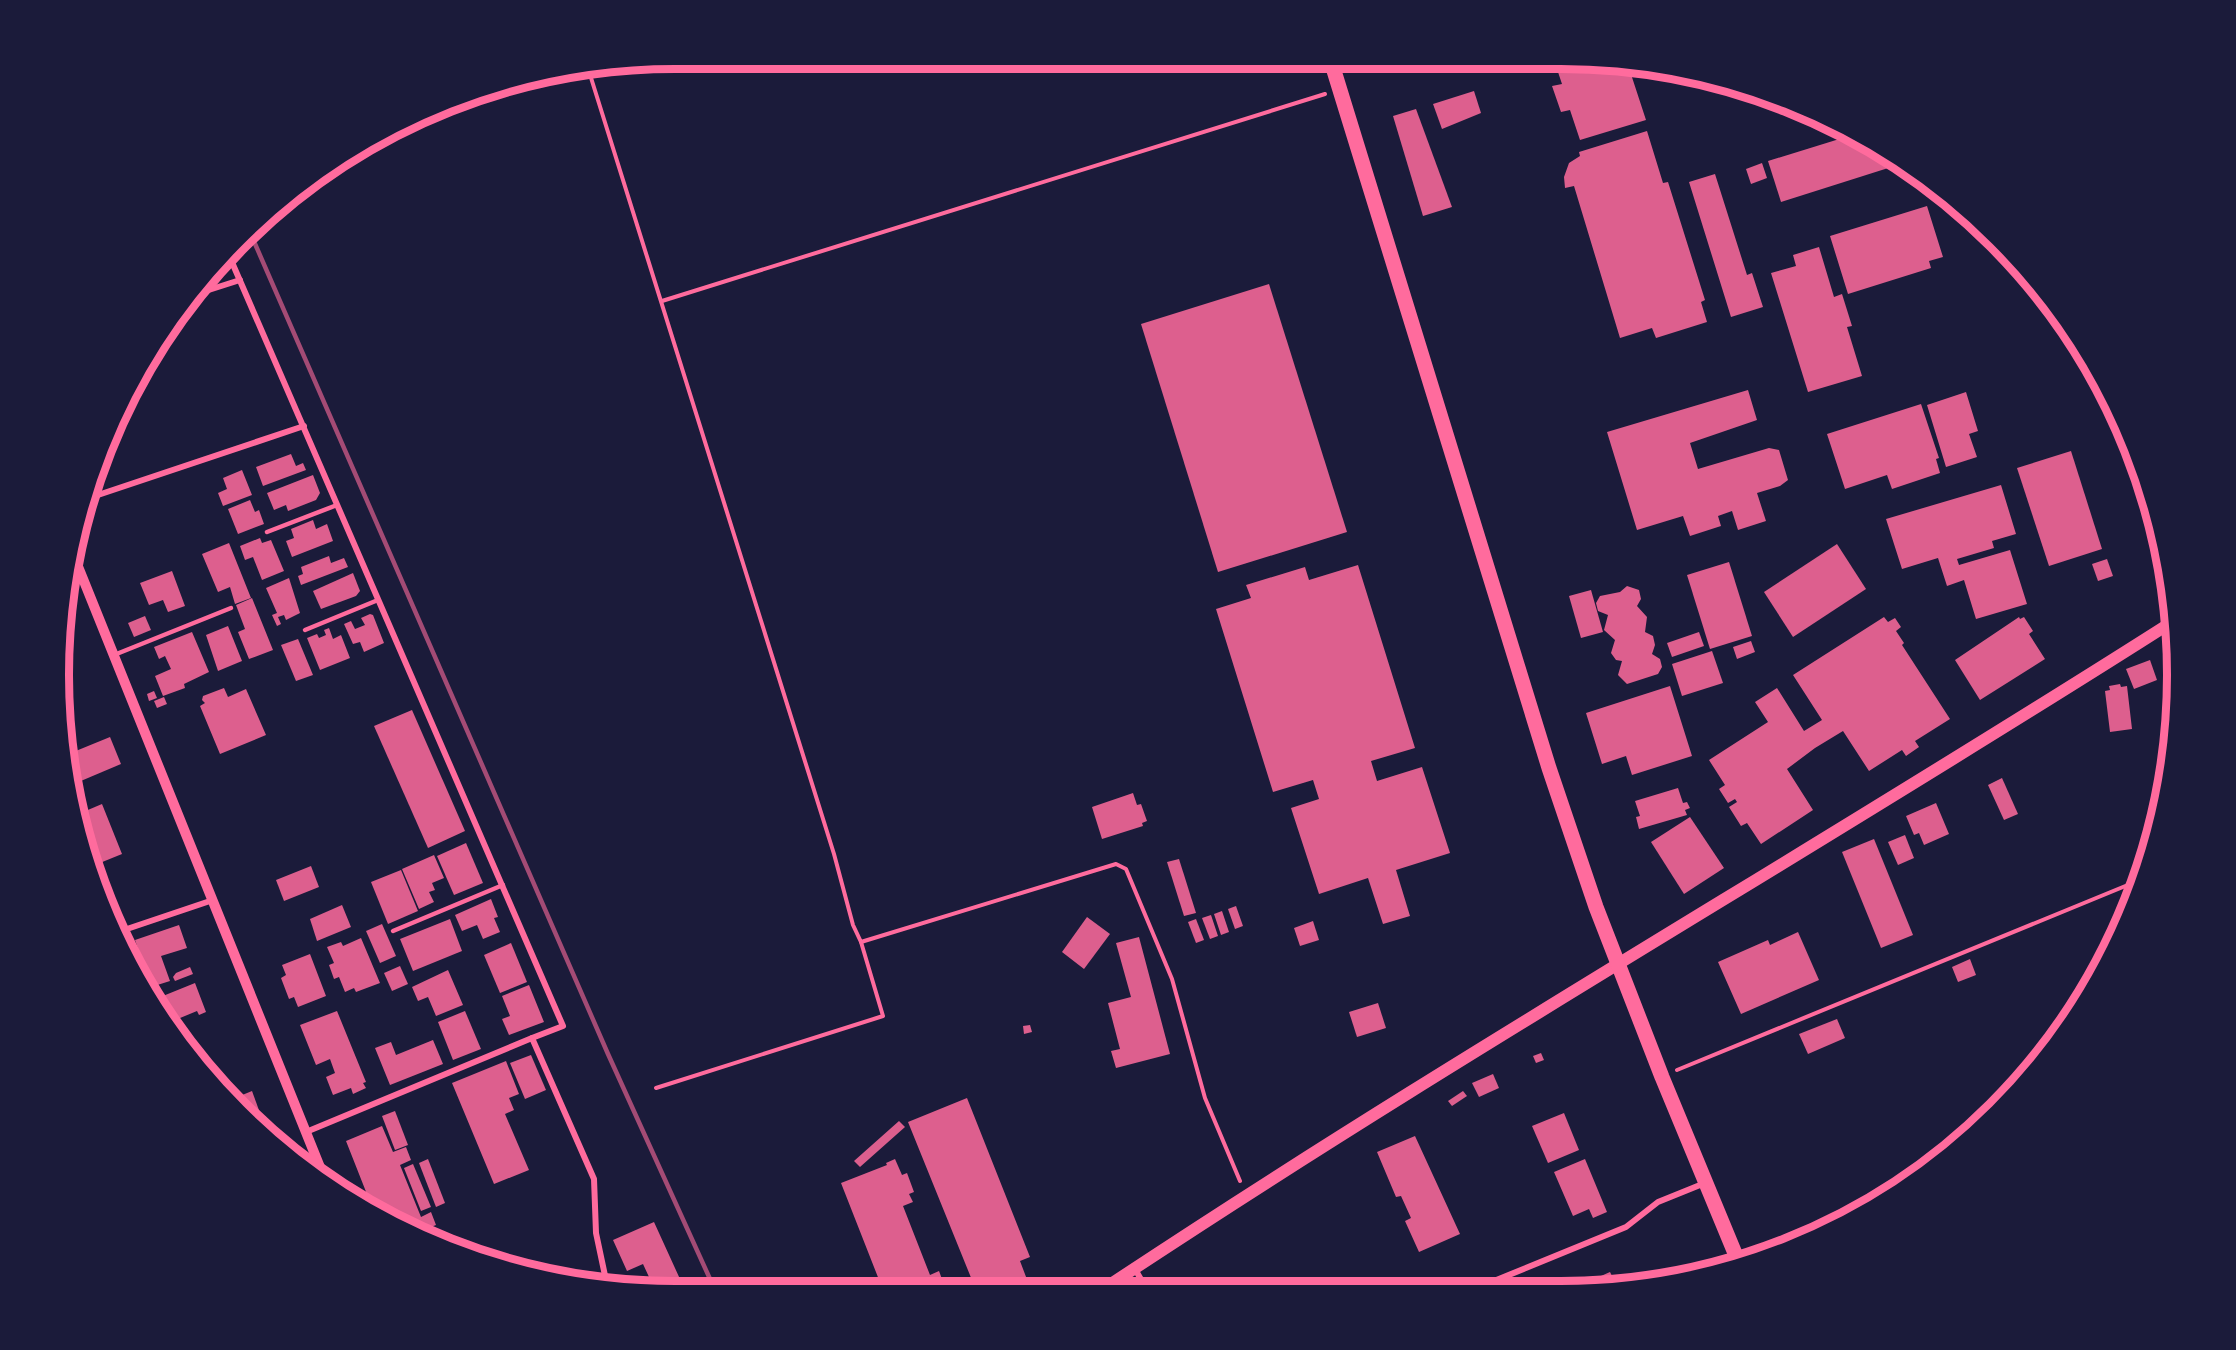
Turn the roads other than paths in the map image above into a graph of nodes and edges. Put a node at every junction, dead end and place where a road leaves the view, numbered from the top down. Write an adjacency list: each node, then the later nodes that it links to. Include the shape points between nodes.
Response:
1 (1333, 69): 19 (main road, via 1546,756)
2 (232, 261): 3 (street)
3 (240, 280): 4 (street); 5 (street)
4 (206, 291)
5 (304, 426): 6 (street); 7 (street)
6 (96, 497)
7 (337, 505): 8 (lane); 10 (street)
8 (267, 532)
9 (79, 569): 14 (street)
10 (378, 600): 13 (lane); 15 (street)
11 (231, 608): 14 (lane)
12 (2165, 626): 19 (main road, via 1990,738)
13 (305, 630)
14 (114, 655): 16 (street)
15 (503, 885): 18 (lane); 20 (street, via 563,1026)
16 (213, 900): 17 (street); 21 (street)
17 (125, 930)
18 (393, 931)
19 (1617, 964): 23 (main road); 25 (main road)
20 (532, 1038): 21 (street); 26 (street, via 594,1179 596,1233)
21 (306, 1132): 22 (street)
22 (319, 1166)
23 (1706, 1183): 24 (main road); 29 (street, via 1658,1202 1626,1227)
24 (1736, 1255)
25 (1134, 1269): 27 (main road); 28 (street)
26 (604, 1277)
27 (1116, 1281)
28 (1141, 1281)
29 (1494, 1281)

